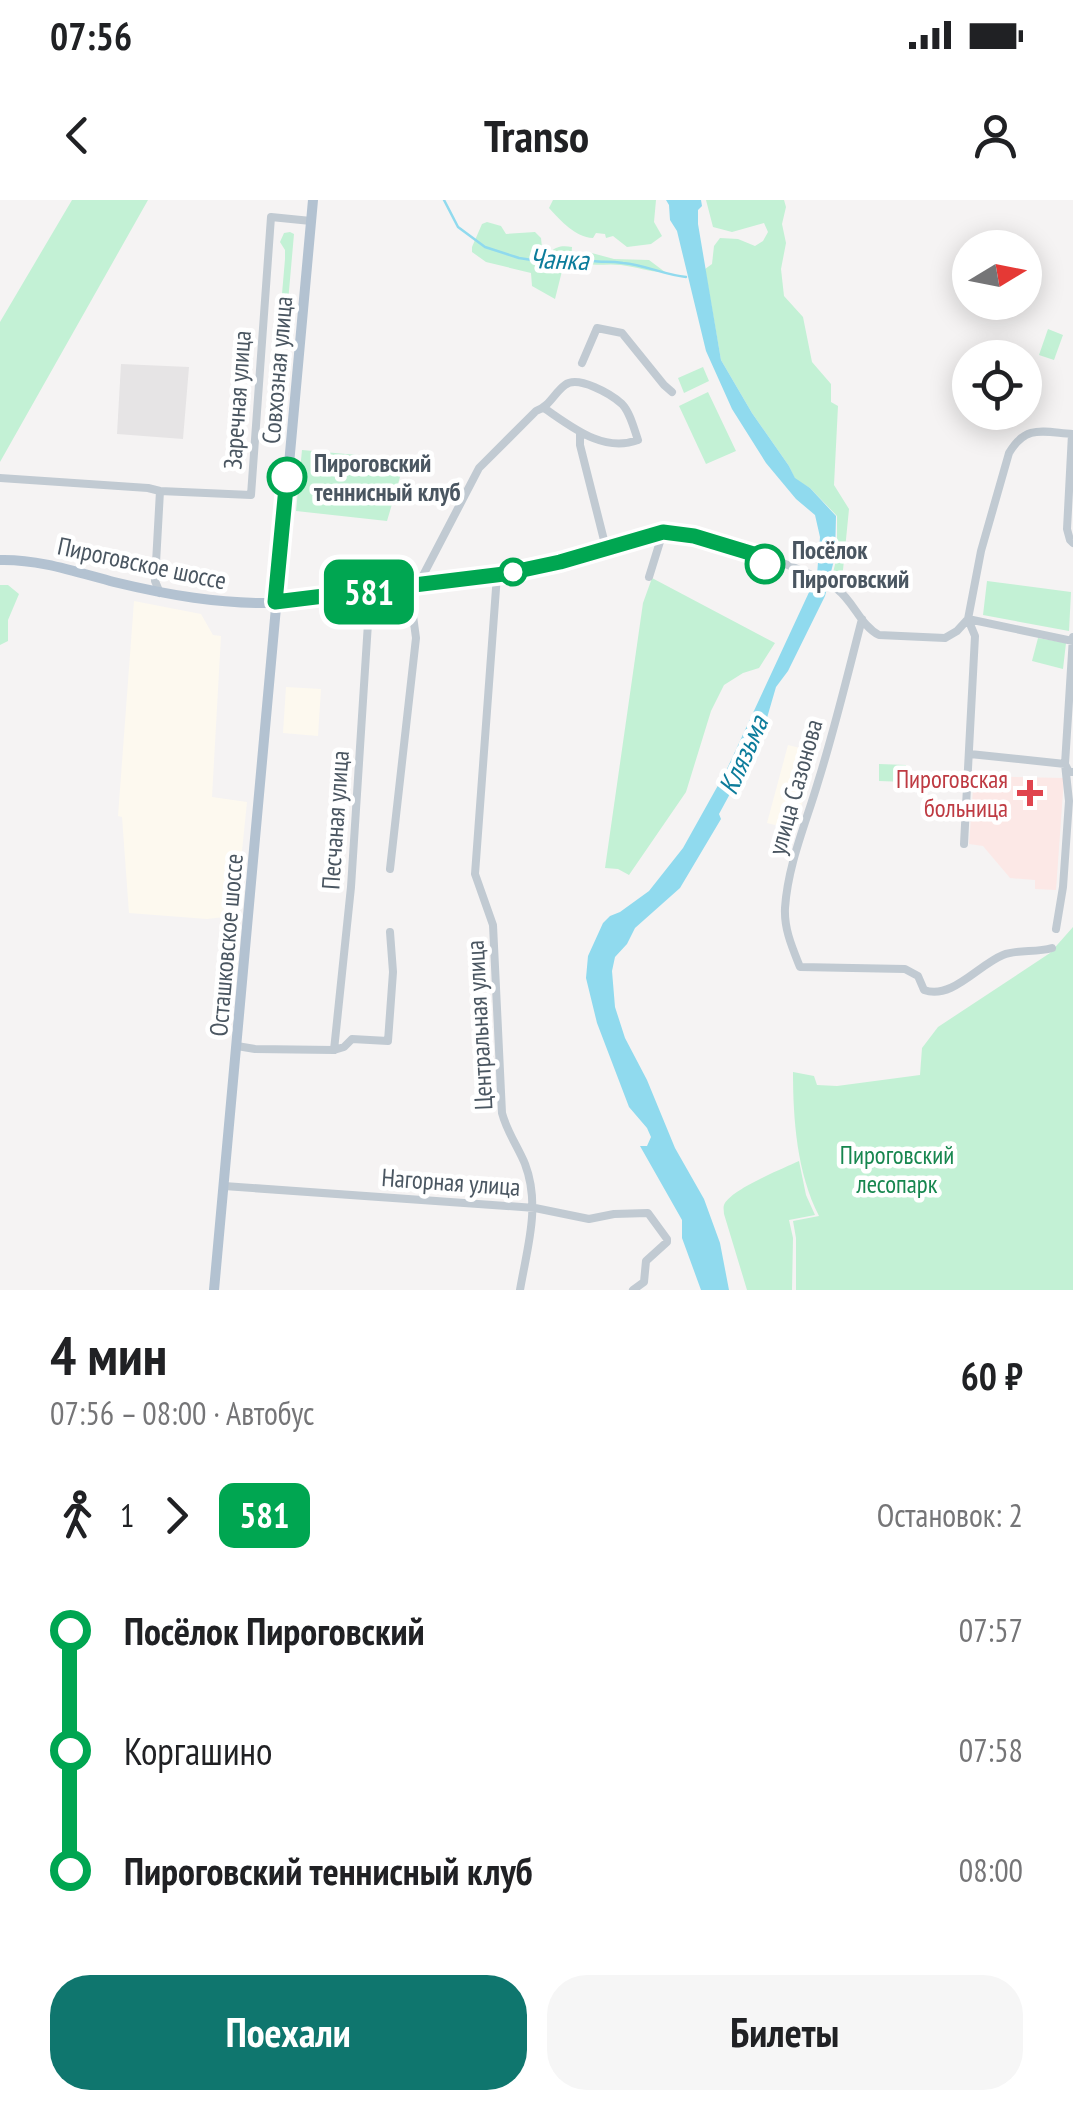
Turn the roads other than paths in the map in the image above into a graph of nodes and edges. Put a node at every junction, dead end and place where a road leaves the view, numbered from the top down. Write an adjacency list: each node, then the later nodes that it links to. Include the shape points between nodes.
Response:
1 (312, 200): 2 (main road, Совхозная улица)
2 (311, 221): 9 (street, Заречная улица, via 271,217 251,495); 19 (main road, Совхозная улица)
3 (582, 363): 4 (street, via 596,328 622,333)
4 (672, 392)
5 (544, 408): 6 (street); 6 (street, via 576,380 624,406 638,440 611,444); 17 (street, via 479,468)
6 (580, 433): 12 (street)
7 (1072, 434): 11 (street, via 1067,529); 21 (street, via 1031,432 1016,440 981,551)
8 (0, 478): 9 (street, Заречная улица)
9 (160, 491): 16 (street)
10 (663, 532): 12 (street); 15 (street); 20 (street, via 778,562 835,588)
11 (1073, 543)
12 (606, 548): 14 (street)
13 (0, 560): 16 (main road, Пироговское шоссе)
14 (497, 574): 17 (street); 36 (street, Центральная улица, via 475,874 493,925 502,1114 525,1164)
15 (648, 577)
16 (151, 585): 19 (main road, Пироговское шоссе, via 216,602)
17 (413, 586): 18 (street); 29 (street, via 416,638)
18 (370, 592): 19 (street); 34 (street, Песчаная улица)
19 (275, 602): 33 (main road, Осташковское шоссе)
20 (862, 619): 21 (street, via 880,635 936,639); 32 (street, улица Сазонова, via 790,878 788,936 800,967 905,969 931,992 1002,956)
21 (968, 619): 22 (street); 24 (street, via 975,636)
22 (1073, 639): 23 (street)
23 (1070, 727): 25 (street)
24 (970, 754): 25 (street); 28 (street)
25 (1066, 764): 26 (street); 27 (street)
26 (1073, 772)
27 (1071, 801): 30 (street)
28 (964, 844)
29 (390, 870)
30 (1056, 930)
31 (390, 932): 34 (street, via 388,1041 352,1039)
32 (1052, 948)
33 (237, 1046): 34 (street); 35 (main road, Осташковское шоссе)
34 (334, 1050)
35 (224, 1186): 36 (street, Нагорная улица); 37 (main road, Осташковское шоссе)
36 (534, 1208): 38 (street, Центральная улица); 39 (street, Нагорная улица, via 589,1220 648,1212 666,1242 646,1261 644,1282)
37 (214, 1290)
38 (520, 1290)
39 (633, 1290)

